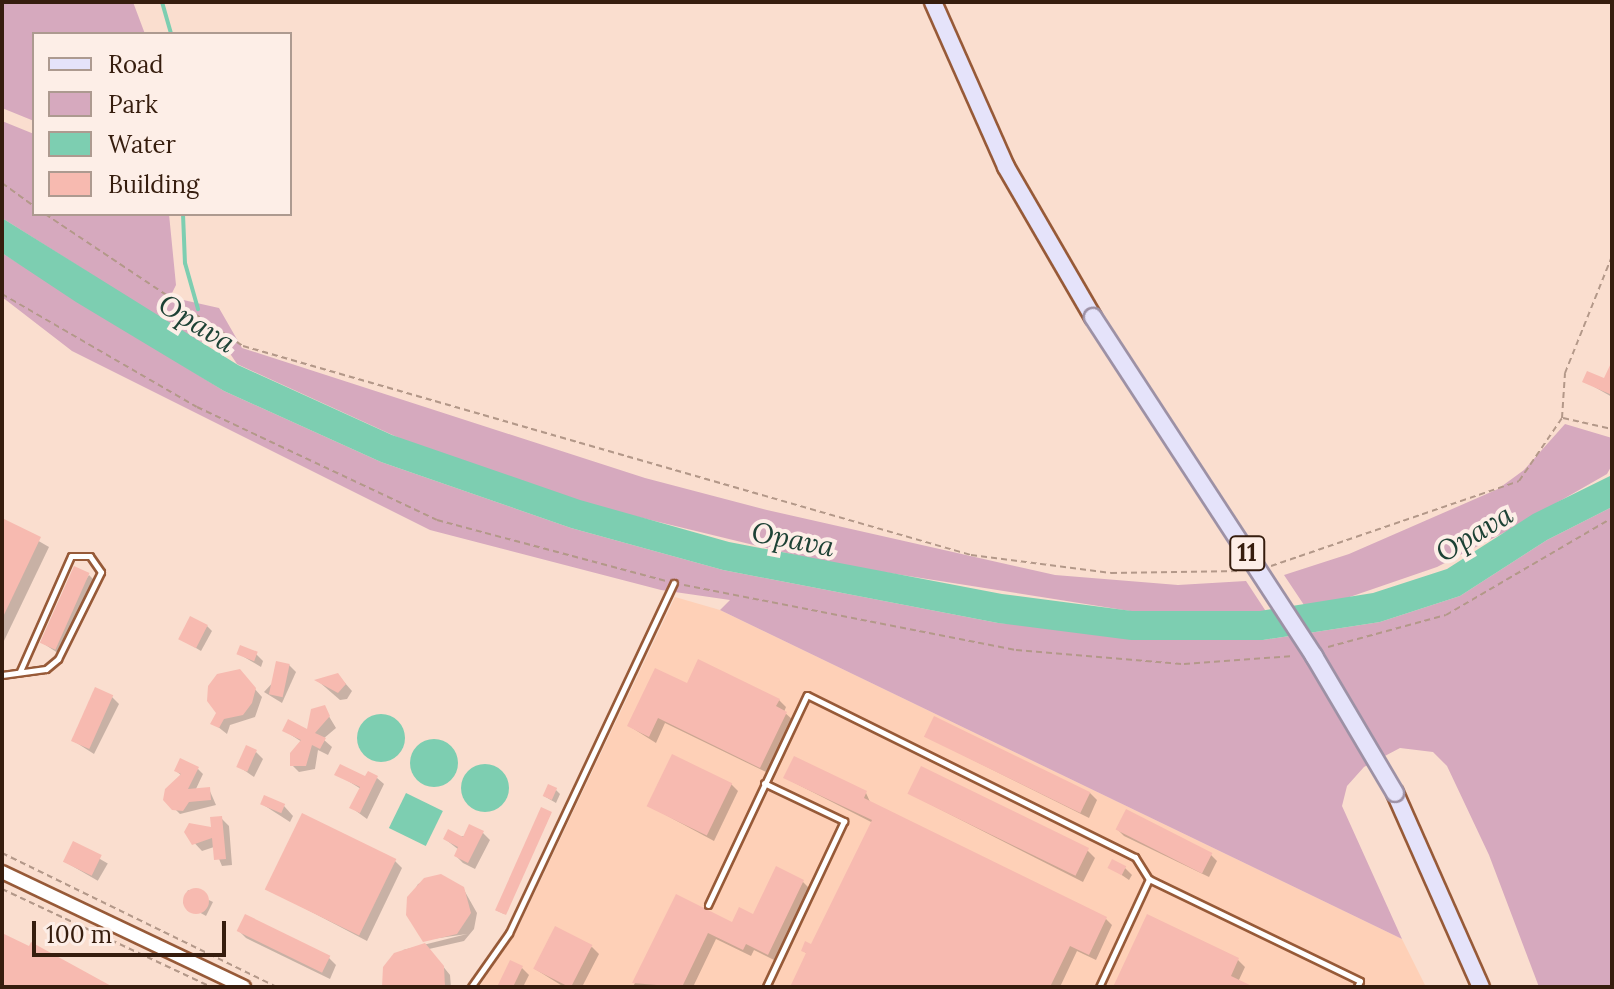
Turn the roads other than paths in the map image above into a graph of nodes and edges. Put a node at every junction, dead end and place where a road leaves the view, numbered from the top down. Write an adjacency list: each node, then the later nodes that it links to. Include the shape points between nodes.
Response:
1 (933, 2): 14 (main road, 11, bridge, via 1006,167 1093,317 1314,656 1395,793)
2 (674, 583): 10 (lane, via 509,933)
3 (20, 671): 3 (lane, via 71,556 90,556 101,572 58,659 46,669); 4 (lane)
4 (2, 675)
5 (764, 783): 7 (lane, via 807,695 1127,851); 8 (lane); 11 (lane, via 844,821)
6 (2, 872): 9 (street)
7 (1149, 879): 12 (lane); 13 (lane, via 1360,981)
8 (708, 905)
9 (244, 987)
10 (471, 987)
11 (766, 987)
12 (1099, 987)
13 (1357, 987)
14 (1481, 987)

